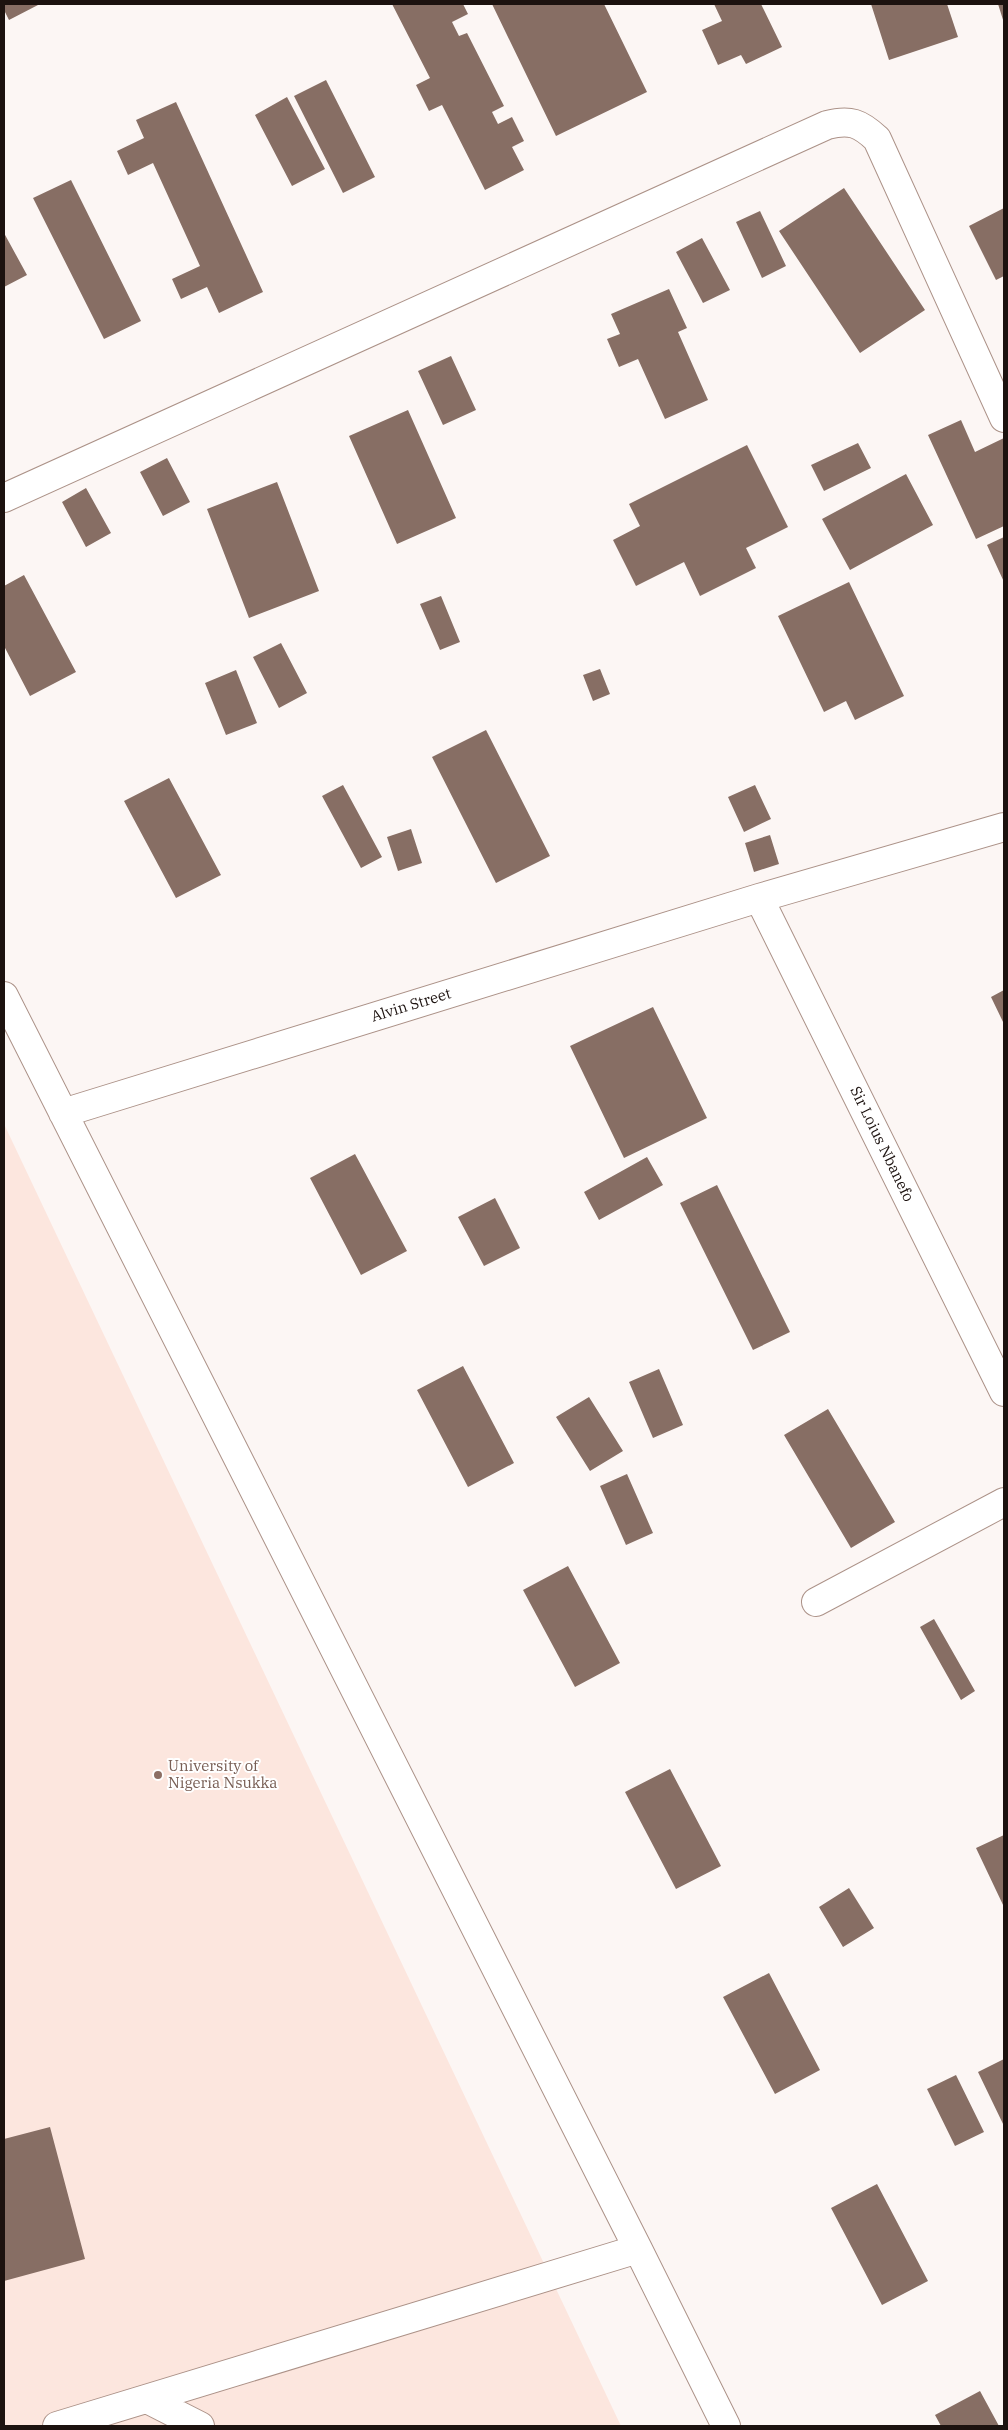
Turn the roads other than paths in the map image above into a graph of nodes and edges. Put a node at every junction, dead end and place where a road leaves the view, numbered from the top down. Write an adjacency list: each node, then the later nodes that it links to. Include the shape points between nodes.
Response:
1 (1004, 418): 2 (street, via 877,138 863,126 842,121 827,125)
2 (4, 498)
3 (1004, 827): 4 (street, Alvin Street)
4 (759, 898): 6 (street, Alvin Street); 7 (street, Sir Loius Nbanefo)
5 (4, 996): 6 (street)
6 (63, 1113): 10 (street)
7 (1004, 1392)
8 (1004, 1502): 9 (street)
9 (816, 1602)
10 (638, 2249): 11 (street); 14 (street)
11 (147, 2399): 12 (street); 13 (street)
12 (57, 2426)
13 (200, 2426)
14 (726, 2426)

